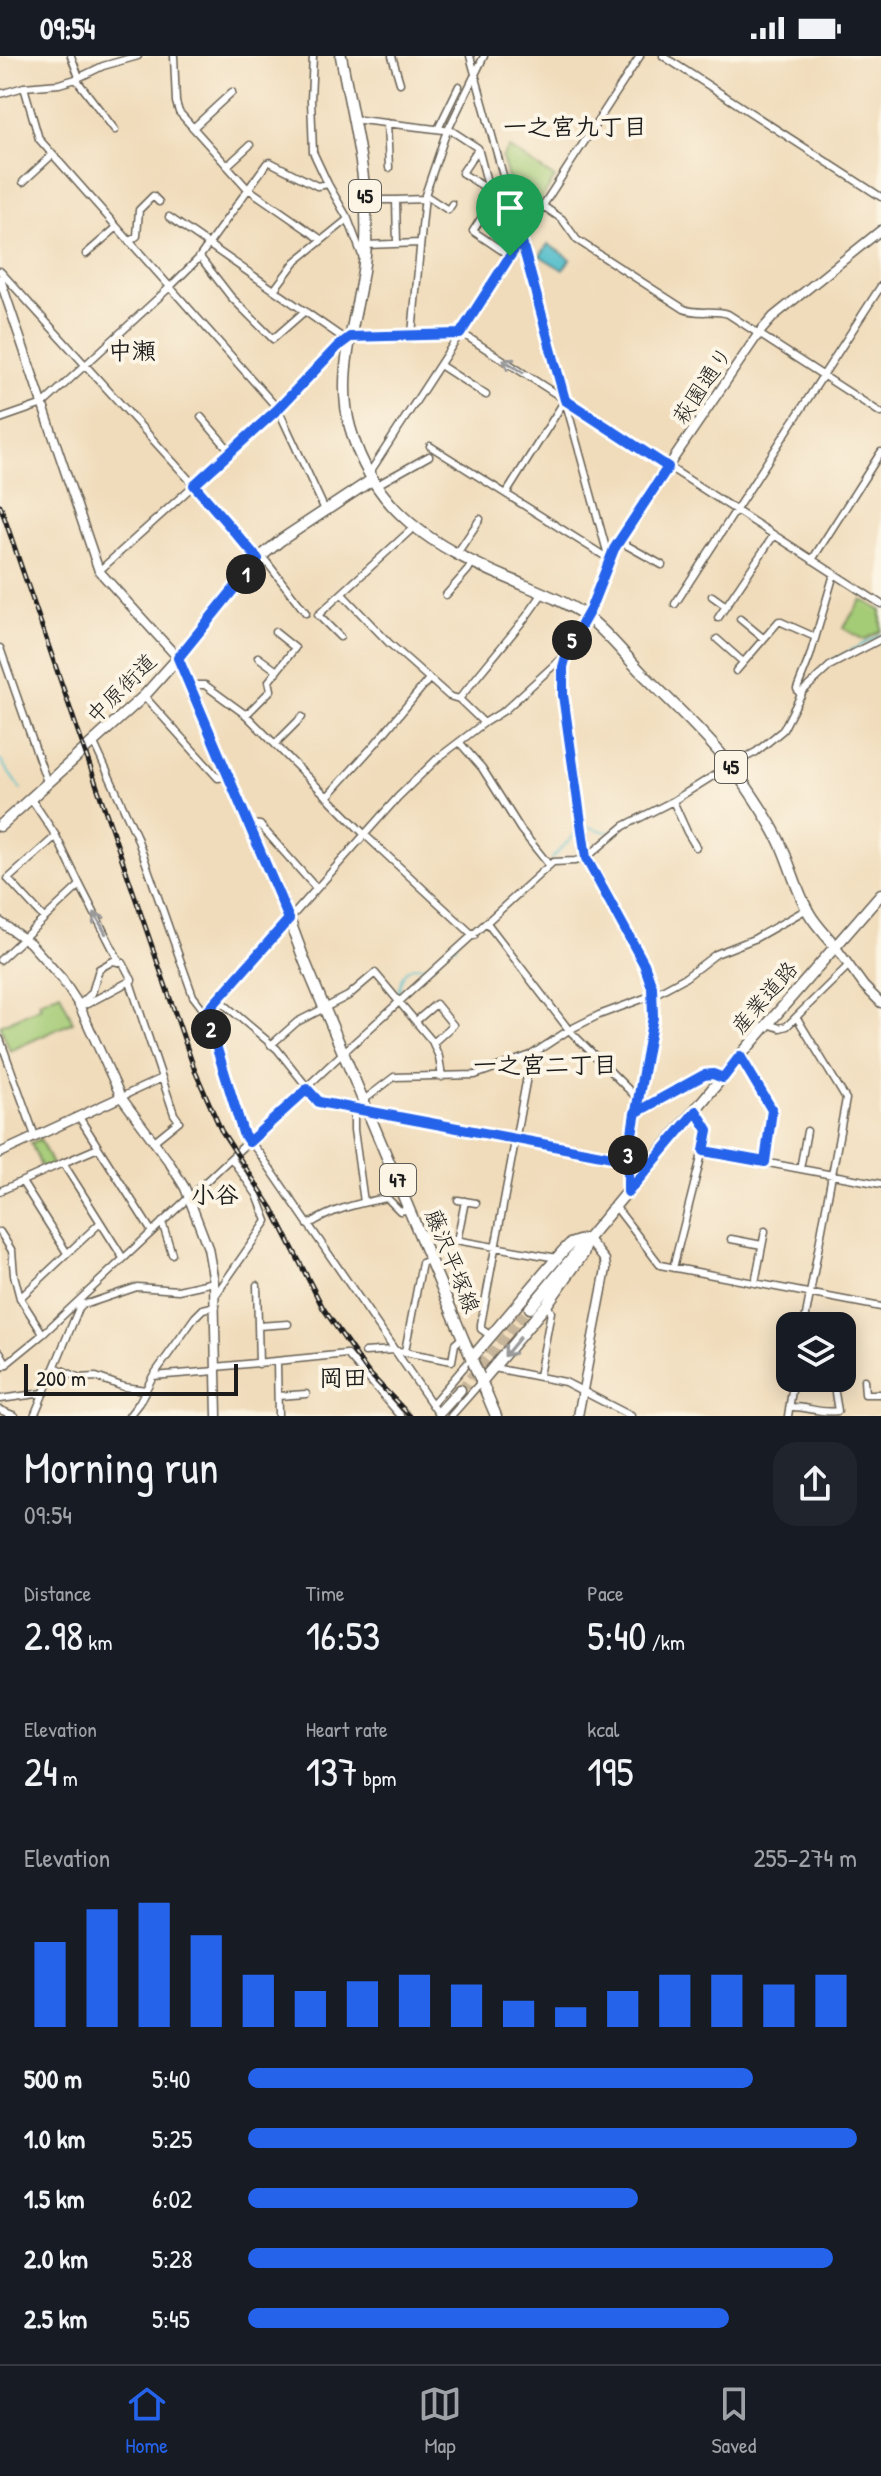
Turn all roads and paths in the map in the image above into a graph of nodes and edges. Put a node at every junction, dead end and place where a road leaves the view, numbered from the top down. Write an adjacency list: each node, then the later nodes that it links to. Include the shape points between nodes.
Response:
1 (71, 56): 13 (street)
2 (138, 56): 11 (street)
3 (174, 56): 25 (street, via 177,109)
4 (313, 56): 34 (street, via 313,152)
5 (341, 56): 22 (main road, 45)
6 (392, 56): 14 (street)
7 (470, 56): 12 (street)
8 (484, 56): 12 (street)
9 (640, 56): 43 (street)
10 (663, 56): 37 (street)
11 (118, 58): 13 (street)
12 (475, 76): 27 (street); 50 (street)
13 (78, 78): 16 (street); 19 (street)
14 (400, 83)
15 (459, 86): 27 (street)
16 (24, 87): 18 (street); 30 (street, via 39,139)
17 (232, 92): 25 (street)
18 (0, 94)
19 (94, 104): 20 (street); 21 (street)
20 (86, 108)
21 (103, 116): 23 (street); 26 (street)
22 (352, 119): 24 (street); 56 (main road, 45)
23 (96, 122)
24 (387, 123): 27 (street); 31 (street, via 389,164)
25 (193, 128): 32 (street)
26 (115, 130)
27 (443, 130): 29 (street); 38 (street)
28 (250, 145): 32 (street)
29 (478, 148): 36 (street); 36 (street, via 462,173)
30 (52, 155): 33 (street); 48 (street)
31 (380, 161)
32 (227, 166): 35 (street)
33 (23, 182)
34 (328, 184): 35 (street, via 319,190 270,162); 47 (street)
35 (247, 188): 51 (street); 55 (street)
36 (489, 190): 58 (street, via 492,201 473,231)
37 (881, 197)
38 (422, 198): 40 (street); 42 (street, via 448,210); 54 (street)
39 (383, 200): 40 (street)
40 (396, 200): 53 (street)
41 (159, 202): 44 (street, via 153,196)
42 (452, 204)
43 (543, 206): 50 (street); 67 (street, via 565,221 577,240 684,309 728,314)
44 (138, 217): 46 (street); 52 (street, via 137,236)
45 (169, 217): 55 (street)
46 (147, 218)
47 (348, 219): 51 (street); 60 (street)
48 (116, 228): 52 (street); 57 (street)
49 (881, 230): 67 (street, 萩園通り)
50 (521, 239): 58 (street); 75 (street)
51 (322, 240): 65 (street, via 295,262)
52 (129, 242): 64 (street)
53 (397, 243): 54 (street); 56 (street)
54 (417, 243): 68 (street)
55 (209, 244): 59 (street); 65 (street)
56 (366, 245): 60 (main road, 45)
57 (86, 254)
58 (510, 256): 69 (street)
59 (200, 257): 64 (street); 66 (street, via 273,339)
60 (365, 261): 70 (main road, 45)
61 (0, 271): 72 (street)
62 (0, 279): 76 (street)
63 (881, 286): 73 (street)
64 (170, 287): 72 (street); 77 (street)
65 (274, 290): 66 (street)
66 (305, 311): 70 (street)
67 (759, 333): 73 (street); 85 (street, 萩園通り)
68 (410, 334): 69 (street); 70 (street)
69 (460, 334): 71 (street); 75 (street, one-way to 69)
70 (348, 338): 77 (street); 86 (main road, 45, via 350,426)
71 (440, 365): 74 (street); 86 (street, via 372,469)
72 (86, 366): 76 (street); 87 (street)
73 (824, 376): 78 (street); 90 (street)
74 (482, 396)
75 (565, 400): 85 (street); 88 (street); 99 (street)
76 (43, 404): 80 (street); 103 (street)
77 (278, 409): 82 (street); 89 (street)
78 (881, 413)
79 (201, 417): 82 (street)
80 (0, 419)
81 (430, 446): 88 (street)
82 (231, 452): 87 (street)
83 (881, 452): 100 (street)
84 (423, 456): 86 (street)
85 (668, 467): 90 (street); 94 (street, 萩園通り)
86 (375, 482): 89 (main road, 中原街道); 92 (main road, 45)
87 (194, 485): 97 (street); 103 (street)
88 (506, 494): 99 (street)
89 (325, 510): 97 (main road, 中原街道)
90 (736, 511): 93 (street); 111 (street)
91 (479, 524): 96 (street)
92 (413, 528): 96 (main road, 45); 107 (street)
93 (774, 535): 100 (street); 113 (street)
94 (619, 541): 98 (street); 99 (street, 萩園通り)
95 (653, 550): 98 (street)
96 (456, 555): 101 (main road, 45)
97 (260, 558): 114 (street, via 285,579); 127 (main road, 中原街道)
98 (649, 558): 102 (street)
99 (609, 559): 115 (street, 萩園通り)
100 (812, 560): 104 (street)
101 (472, 563): 105 (street); 106 (main road, 45)
102 (662, 565)
103 (99, 571): 127 (street)
104 (834, 574): 112 (street); 120 (street)
105 (452, 588): 108 (street); 109 (street)
106 (543, 593): 115 (main road, 45); 135 (street)
107 (342, 594): 119 (street, via 318,615); 131 (street)
108 (459, 594)
109 (446, 595)
110 (712, 596): 113 (street)
111 (675, 604)
112 (881, 604)
113 (726, 606): 116 (street)
114 (305, 608)
115 (586, 617): 125 (street, 萩園通り); 142 (main road, 45)
116 (718, 618)
117 (740, 619): 121 (street)
118 (275, 632): 129 (street, via 295,648)
119 (340, 637)
120 (815, 637): 121 (street, via 779,621); 133 (street)
121 (763, 638): 128 (street)
122 (717, 639): 128 (street)
123 (881, 639): 133 (street, via 831,665)
124 (0, 648): 144 (street)
125 (566, 654): 138 (street); 153 (street, 萩園通り, via 563,695)
126 (258, 657): 129 (street)
127 (178, 658): 132 (main road, 47); 134 (main road, 中原街道)
128 (743, 662): 130 (street)
129 (277, 671): 136 (street, via 269,681 271,690)
130 (736, 671)
131 (429, 679): 135 (street); 146 (street)
132 (191, 685): 136 (street, via 205,685); 143 (main road, 47)
133 (799, 693): 142 (street, via 777,737)
134 (144, 696): 139 (main road, 中原街道); 143 (street, via 218,778)
135 (459, 699): 138 (street)
136 (246, 715): 141 (street)
137 (302, 717): 141 (street)
138 (484, 723): 140 (street)
139 (94, 743): 144 (main road, 中原街道); 176 (street, via 136,835 193,996)
140 (460, 743): 150 (street, via 438,758); 154 (street)
141 (275, 744): 146 (street)
142 (729, 766): 147 (street); 158 (main road, 45, via 780,843)
143 (229, 776): 148 (main road, 47)
144 (47, 782): 145 (main road, 中原街道)
145 (30, 797): 149 (main road, 中原街道); 151 (street)
146 (327, 797): 150 (street)
147 (673, 801): 152 (street); 153 (street, via 624,826)
148 (249, 824): 156 (street, via 260,825); 160 (main road, 47)
149 (0, 826)
150 (364, 834): 156 (street); 163 (street)
151 (56, 836): 155 (street); 159 (street, via 8,879)
152 (696, 847)
153 (586, 858): 154 (street); 170 (street, 萩園通り, via 644,964)
154 (549, 865): 162 (street)
155 (80, 885): 159 (street); 167 (street, one-way to 155)
156 (316, 888): 160 (street)
157 (881, 894): 165 (main road, 産業道路)
158 (807, 909): 165 (main road, 45); 170 (street, via 716,954)
159 (44, 918): 164 (street)
160 (289, 919): 171 (street); 175 (main road, 47)
161 (0, 922): 164 (street)
162 (487, 923): 163 (street); 180 (street)
163 (474, 936): 172 (street)
164 (23, 938): 166 (street); 174 (street)
165 (835, 946): 168 (street); 179 (main road, 産業道路)
166 (0, 960)
167 (119, 961): 169 (street); 174 (street, via 99,969 92,993)
168 (849, 965): 173 (street); 177 (street)
169 (130, 982): 174 (street); 188 (street)
170 (653, 995): 180 (street); 192 (street, 萩園通り)
171 (218, 999): 176 (street); 183 (street)
172 (399, 1000): 175 (street, via 375,973 348,996); 178 (street); 184 (street)
173 (881, 1003)
174 (79, 1005): 191 (street)
175 (324, 1006): 183 (street); 184 (main road, 藤沢平塚線 / 47)
176 (206, 1013): 203 (street)
177 (797, 1018): 179 (street, via 780,1028); 212 (street, via 846,1099)
178 (416, 1021): 182 (street); 182 (street, via 436,1004 453,1025)
179 (768, 1024): 186 (main road, 産業道路)
180 (569, 1030): 185 (street); 192 (street)
181 (0, 1039): 200 (street)
182 (433, 1043): 187 (street)
183 (271, 1045): 190 (street)
184 (344, 1052): 190 (street); 193 (main road, 藤沢平塚線 / 47)
185 (531, 1055): 187 (street, via 475,1075); 201 (street)
186 (740, 1056): 189 (main road, 産業道路); 209 (street, via 772,1110)
187 (442, 1077): 193 (street, via 394,1077)
188 (162, 1078): 191 (street); 202 (street, via 179,1121)
189 (723, 1078): 195 (main road, 産業道路); 197 (street, via 704,1075)
190 (307, 1089): 194 (street, via 319,1102); 203 (street)
191 (121, 1097): 198 (street); 202 (street)
192 (638, 1099): 197 (street, 萩園通り)
193 (364, 1100): 196 (main road, 藤沢平塚線 / 47)
194 (354, 1110): 196 (street); 218 (street)
195 (696, 1111): 205 (street, via 708,1130); 216 (main road, 産業道路)
196 (369, 1112): 201 (street); 221 (main road, 藤沢平塚線 / 47)
197 (635, 1113): 208 (street, 萩園通り)
198 (79, 1117): 200 (street); 204 (street)
199 (807, 1131): 211 (street)
200 (35, 1136): 206 (street)
201 (516, 1140): 208 (street); 233 (street)
202 (153, 1142): 217 (street)
203 (249, 1142): 207 (street); 224 (street)
204 (98, 1148): 210 (street); 227 (street)
205 (704, 1151): 209 (street); 239 (street)
206 (0, 1153)
207 (231, 1158): 217 (street); 245 (street, via 257,1195 267,1221)
208 (628, 1160): 216 (street, 萩園通り)
209 (765, 1162): 211 (street)
210 (63, 1163): 213 (street); 223 (street)
211 (800, 1169): 212 (street)
212 (832, 1175): 214 (street); 243 (street)
213 (22, 1182): 215 (street); 234 (street)
214 (881, 1184)
215 (0, 1191)
216 (628, 1192): 220 (main road, 産業道路)
217 (189, 1197): 222 (street); 240 (street)
218 (364, 1202): 221 (street, via 387,1198 400,1211); 224 (street, via 326,1213)
219 (476, 1203): 231 (street, via 462,1200)
220 (615, 1206): 229 (main road, 産業道路); 239 (street, via 660,1265)
221 (410, 1209): 228 (main road, 藤沢平塚線 / 47)
222 (162, 1222): 227 (street); 235 (street)
223 (100, 1223): 234 (street); 236 (street)
224 (308, 1225): 256 (street)
225 (765, 1231): 232 (street)
226 (0, 1232): 244 (street, via 12,1251)
227 (152, 1232): 236 (street)
228 (421, 1234): 231 (street); 238 (main road, 藤沢平塚線 / 47)
229 (587, 1238): 237 (main road, via 570,1244); 246 (main road, via 583,1254); 249 (main road); 272 (street, via 606,1269)
230 (731, 1239): 232 (street)
231 (457, 1241): 233 (street)
232 (762, 1245): 241 (street)
233 (495, 1247): 237 (street); 254 (street, via 481,1324)
234 (67, 1253): 244 (street)
235 (172, 1254)
236 (123, 1258): 247 (street)
237 (557, 1258): 254 (main road)
238 (430, 1259): 255 (main road, 藤沢平塚線 / 47); 257 (street, via 422,1263)
239 (673, 1268): 241 (street)
240 (214, 1282): 245 (street); 247 (street, via 178,1290 137,1287)
241 (755, 1283): 243 (street)
242 (257, 1285): 252 (street)
243 (811, 1293): 248 (street); 250 (street)
244 (20, 1298): 253 (street)
245 (216, 1301): 267 (street); 268 (street, via 195,1317)
246 (547, 1304): 265 (main road, one-way to 265); 269 (street, via 551,1312)
247 (77, 1306): 253 (street); 264 (street)
248 (881, 1307)
249 (530, 1308)
250 (807, 1312)
251 (288, 1324): 252 (street)
252 (258, 1326): 263 (street)
253 (43, 1334): 262 (street)
254 (491, 1336): 260 (main road)
255 (463, 1337): 257 (street, via 455,1344 452,1361); 260 (main road, 藤沢平塚線 / 47)
256 (393, 1350): 257 (street); 259 (street); 282 (street)
257 (405, 1351)
258 (0, 1352): 262 (street)
259 (365, 1352)
260 (472, 1360): 270 (main road, 47, bridge); 282 (street)
261 (277, 1363): 263 (street); 280 (street); 285 (street, via 347,1354)
262 (7, 1364): 266 (street)
263 (259, 1364): 267 (street)
264 (55, 1367): 273 (street, via 80,1378); 276 (street)
265 (494, 1368): 269 (street); 270 (main road)
266 (0, 1369)
267 (216, 1369): 268 (street); 290 (street)
268 (153, 1376): 273 (street)
269 (539, 1376): 272 (street)
270 (480, 1379): 286 (street); 293 (main road, 47)
271 (864, 1380): 279 (street, via 865,1394)
272 (584, 1389): 294 (street); 295 (street)
273 (146, 1390): 289 (street)
274 (460, 1390): 286 (main road)
275 (792, 1392): 283 (street)
276 (44, 1393): 281 (street); 288 (street)
277 (835, 1393): 283 (street, via 838,1411)
278 (306, 1394): 280 (street)
279 (881, 1394)
280 (278, 1396): 291 (street)
281 (0, 1399)
282 (432, 1404): 286 (street)
283 (790, 1407): 296 (street)
284 (0, 1410): 287 (street)
285 (399, 1414): 292 (street)
286 (444, 1414)
287 (15, 1416)
288 (34, 1416)
289 (129, 1416)
290 (217, 1416)
291 (278, 1416)
292 (390, 1416)
293 (496, 1416)
294 (578, 1416)
295 (631, 1416)
296 (788, 1416)

